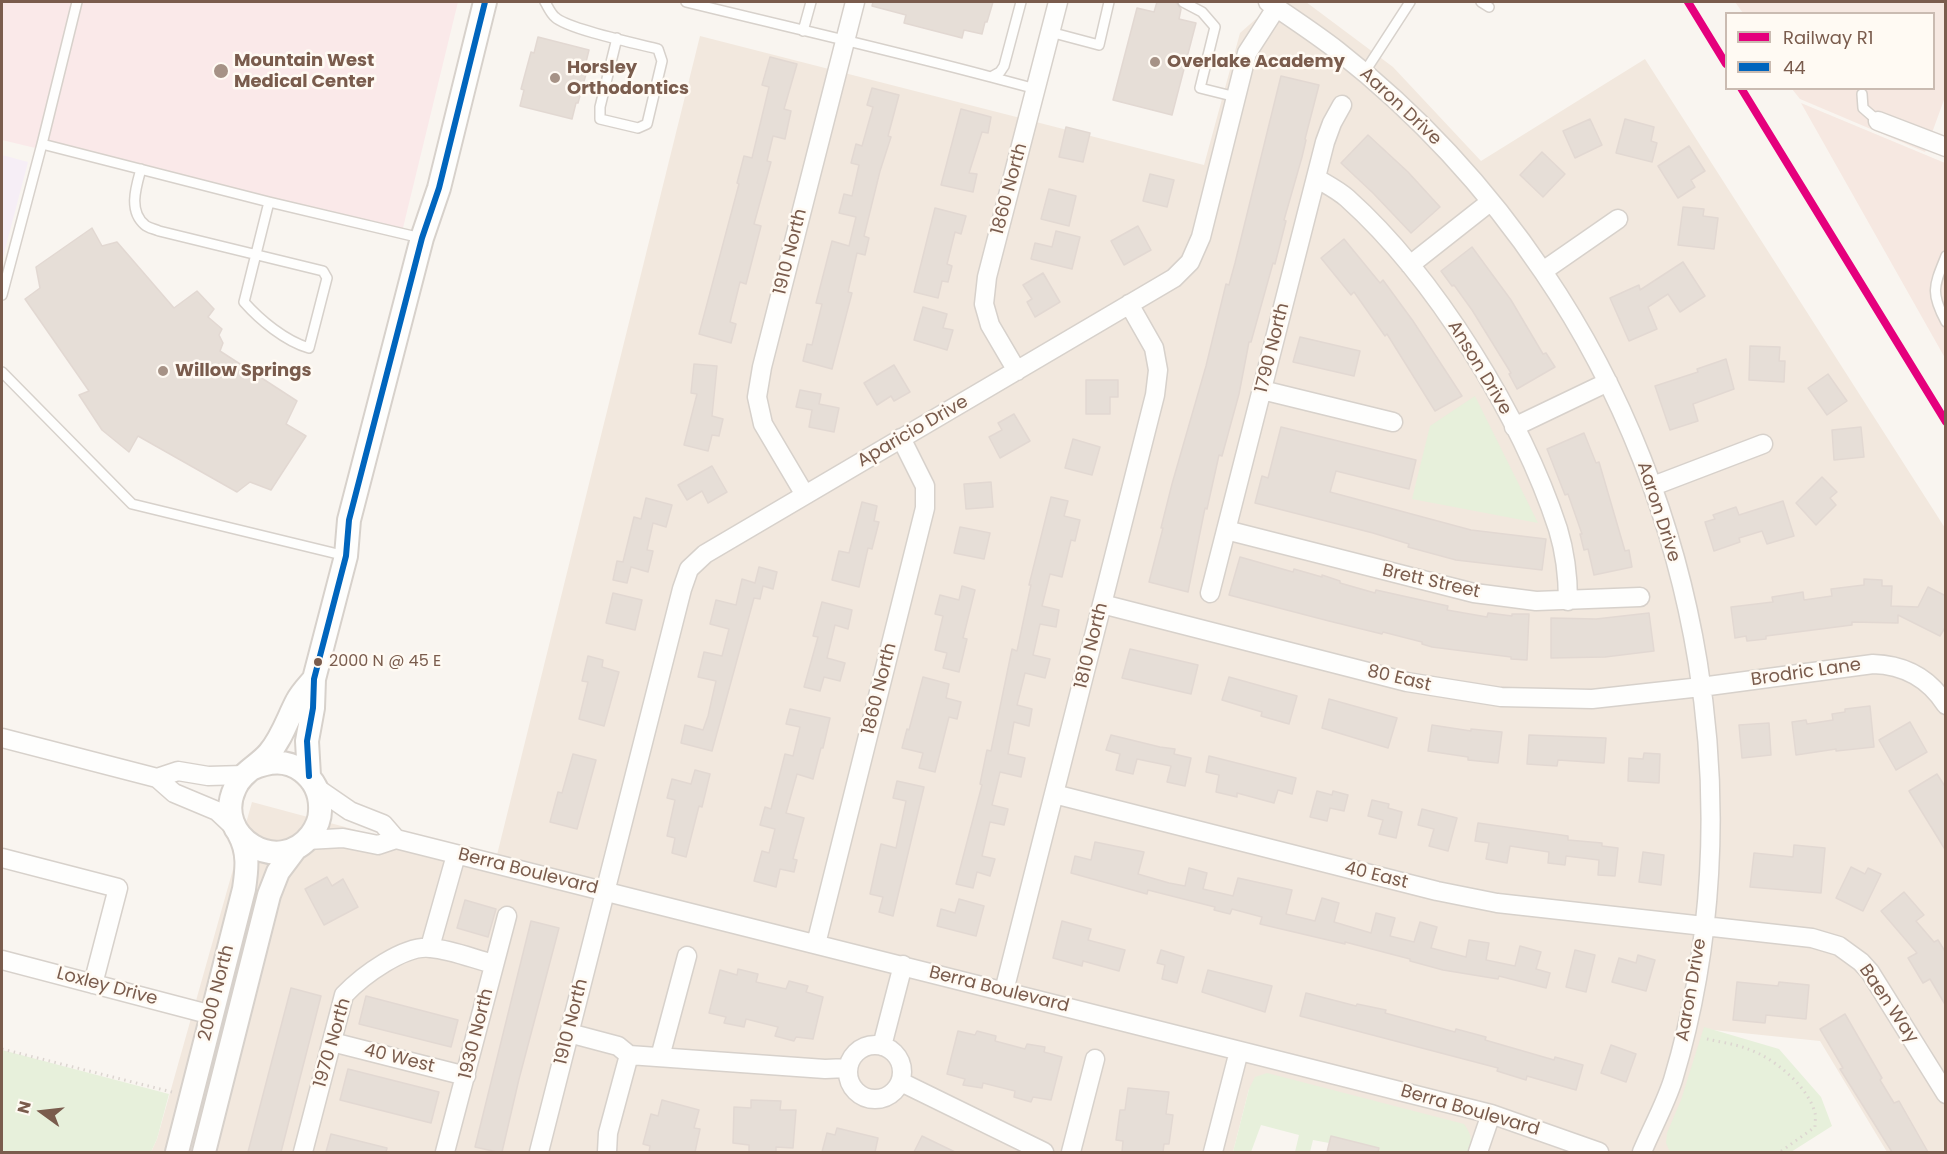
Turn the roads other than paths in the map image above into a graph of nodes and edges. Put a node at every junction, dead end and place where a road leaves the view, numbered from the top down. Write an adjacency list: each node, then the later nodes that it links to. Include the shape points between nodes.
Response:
1 (77, 2): 24 (lane)
2 (485, 2): 31 (street, via 439,188)
3 (545, 2): 15 (lane, via 554,17 566,24)
4 (686, 2): 13 (lane)
5 (811, 2): 13 (lane)
6 (855, 2): 16 (street, 1910 North)
7 (1021, 2): 18 (lane, via 1004,66)
8 (1058, 2): 14 (street, 1860 North)
9 (1109, 2): 14 (lane, via 1099,45)
10 (1183, 2): 21 (lane, via 1202,12 1215,27 1200,88)
11 (1410, 2): 17 (lane)
12 (1271, 4): 17 (street, Aaron Drive); 21 (street, Aparicio Drive, via 1247,53)
13 (803, 31): 16 (lane)
14 (1050, 32): 19 (street, 1860 North)
15 (617, 38): 15 (lane, via 658,49 663,61 647,124 638,128 600,119)
16 (845, 40): 18 (lane); 48 (street, 1910 North, via 757,398 763,424)
17 (1364, 73): 29 (street, Aaron Drive, via 1429,133)
18 (991, 77): 19 (lane)
19 (1036, 88): 39 (street, 1860 North, via 987,277 984,304 990,325)
20 (1862, 94): 23 (lane, via 1863,108)
21 (1236, 97): 37 (street, Aparicio Drive, via 1201,237 1190,262 1174,278)
22 (1342, 105): 27 (street, 1790 North, via 1332,123)
23 (1878, 121): 25 (street)
24 (42, 144): 26 (lane); 36 (lane)
25 (1946, 147)
26 (141, 169): 28 (lane); 32 (lane, via 135,210 144,225)
27 (1316, 178): 34 (street, Anson Drive, via 1345,196); 42 (street, 1790 North)
28 (269, 202): 31 (lane); 32 (lane)
29 (1490, 202): 34 (street); 35 (street, Aaron Drive)
30 (1618, 219): 35 (street)
31 (422, 238): 50 (street, via 349,520)
32 (256, 254): 32 (lane, via 244,302 297,344 309,348 327,278 323,271)
33 (1946, 256): 38 (lane, via 1935,285 1936,302)
34 (1410, 266): 44 (street, Anson Drive, via 1454,326)
35 (1543, 272): 41 (street, Aaron Drive)
36 (2, 295)
37 (1130, 304): 39 (street, Aparicio Drive); 54 (street, 1810 North, via 1154,348 1158,370)
38 (1946, 322)
39 (1017, 371): 45 (street, Aparicio Drive)
40 (2, 372): 50 (lane, via 132,504)
41 (1608, 382): 44 (street); 47 (street, Aaron Drive)
42 (1262, 390): 43 (street); 49 (street, 1790 North)
43 (1393, 423)
44 (1514, 427): 53 (street, Anson Drive, via 1558,530 1568,576)
45 (901, 438): 48 (street, Aparicio Drive); 71 (street, 1860 North, via 925,486 925,508)
46 (1763, 444): 47 (street)
47 (1653, 486): 56 (street, Aaron Drive, via 1686,600)
48 (804, 495): 68 (street, Aparicio Drive, via 705,554 689,569)
49 (1227, 530): 51 (street, 1790 North); 53 (street, Brett Street, via 1474,593)
50 (346, 556): 55 (street)
51 (1210, 593)
52 (1640, 597): 53 (street, Brett Street)
53 (1568, 601)
54 (1102, 604): 56 (street, 80 East, via 1407,682 1470,693 1592,699); 62 (street, 1810 North)
55 (314, 679): 59 (street, via 298,698 269,753); 61 (street, via 307,741)
56 (1701, 687): 57 (street, Brodric Lane, via 1889,664 1922,678); 70 (street, Aaron Drive, via 1710,801)
57 (1946, 705)
58 (2, 738): 60 (street)
59 (247, 772): 60 (street, via 208,776 178,771); 61 (street, via 266,763 282,762 297,766); 63 (street, via 232,794 230,805)
60 (157, 778): 63 (street, via 174,793 216,811)
61 (313, 783): 64 (street, Berra Boulevard, via 350,811 383,824); 65 (street, via 321,803 320,816 316,829)
62 (1054, 794): 70 (street, 40 East, via 1437,891 1487,901); 78 (street, 1810 North)
63 (236, 830): 65 (street, via 248,843 271,853); 79 (street, 2000 North, via 245,845 246,874)
64 (396, 839): 65 (street, Berra Boulevard, via 378,846 343,838); 66 (street, Berra Boulevard)
65 (302, 844): 93 (street, 2000 North, via 284,862 271,890)
66 (456, 855): 68 (street, Berra Boulevard); 72 (street)
67 (2, 858): 77 (street, via 118,888)
68 (606, 891): 71 (street, Berra Boulevard); 80 (street, 1910 North)
69 (507, 916): 75 (street, 1930 North)
70 (1703, 926): 90 (street, Baen Way, via 1812,938 1850,953 1870,972); 103 (street, Aaron Drive, via 1678,1062)
71 (816, 944): 76 (street, Berra Boulevard)
72 (430, 947): 75 (street); 81 (street, 1970 North, via 408,950 356,982 344,995)
73 (687, 956): 85 (street)
74 (2, 960): 77 (street, Loxley Drive)
75 (494, 964): 88 (street, 1930 North)
76 (903, 965): 78 (street, Berra Boulevard); 82 (street)
77 (93, 984): 79 (street, Loxley Drive)
78 (1004, 991): 83 (street, Berra Boulevard)
79 (212, 1015): 92 (street, 2000 North)
80 (569, 1033): 84 (street, via 618,1046); 96 (street, 1910 North)
81 (332, 1042): 88 (street, 40 West); 94 (street, 1970 North)
82 (882, 1046): 87 (street, via 860,1049); 89 (street, via 900,1060)
83 (1239, 1051): 91 (street, Berra Boulevard); 100 (street)
84 (628, 1055): 85 (street); 97 (street, via 608,1133)
85 (660, 1057): 87 (street)
86 (1095, 1059): 99 (street)
87 (848, 1068): 89 (street, via 854,1090 873,1100 885,1098)
88 (466, 1076): 95 (street, 1930 North)
89 (901, 1082): 98 (street)
90 (1946, 1094)
91 (1491, 1114): 101 (street); 102 (street, Berra Boulevard)
92 (177, 1152)
93 (204, 1152)
94 (303, 1152)
95 (445, 1152)
96 (539, 1152)
97 (607, 1152)
98 (1044, 1152)
99 (1071, 1152)
100 (1214, 1152)
101 (1478, 1152)
102 (1599, 1152)
103 (1642, 1152)

